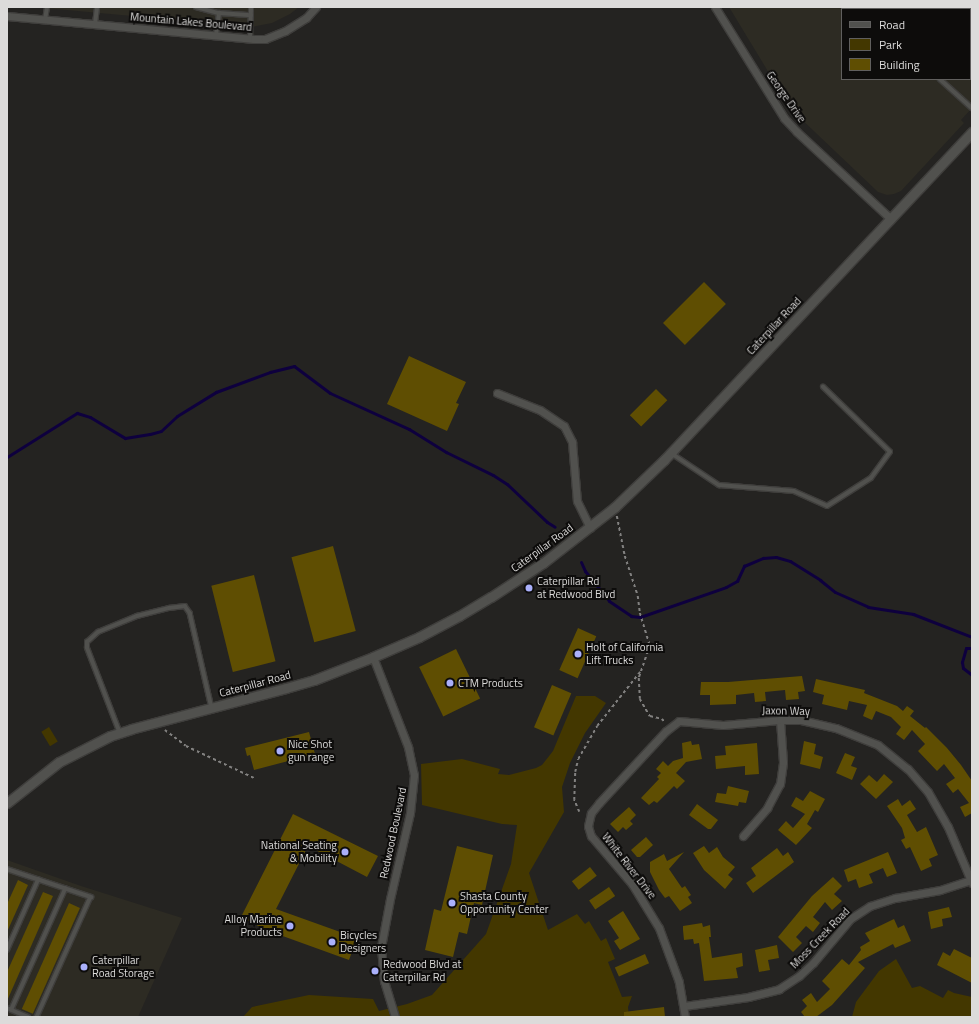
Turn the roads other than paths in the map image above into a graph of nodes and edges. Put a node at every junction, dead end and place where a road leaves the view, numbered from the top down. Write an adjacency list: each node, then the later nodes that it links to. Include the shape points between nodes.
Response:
1 (47, 7): 10 (lane)
2 (97, 7): 11 (lane)
3 (196, 7): 7 (lane)
4 (251, 7): 8 (lane)
5 (316, 7): 13 (street, Mountain Lakes Boulevard, via 306,18 285,31 265,39)
6 (715, 7): 17 (street, George Drive, via 784,118)
7 (218, 13): 8 (lane); 12 (lane)
8 (251, 15): 13 (lane)
9 (7, 16): 10 (street, Mountain Lakes Boulevard)
10 (45, 20): 11 (street, Mountain Lakes Boulevard)
11 (95, 25): 12 (street, Mountain Lakes Boulevard)
12 (216, 36): 13 (street, Mountain Lakes Boulevard)
13 (250, 39)
14 (941, 80): 15 (lane)
15 (972, 108)
16 (972, 132): 17 (street, Caterpillar Road)
17 (891, 219): 20 (street, Caterpillar Road)
18 (823, 387): 20 (lane, via 890,452 871,478 826,506 794,490 719,485)
19 (497, 392): 21 (street, via 540,410 564,426 572,442 577,501)
20 (670, 453): 21 (street, Caterpillar Road)
21 (590, 528): 22 (street, Caterpillar Road, via 491,597 419,636)
22 (373, 657): 23 (street, Caterpillar Road, via 314,680); 38 (street, Redwood Boulevard, via 408,747 414,776 410,813 381,947 384,981)
23 (212, 708): 25 (street, Caterpillar Road); 25 (lane, via 190,613 185,606 156,611 98,632 88,642 87,648)
24 (780, 720): 27 (street, Jaxon Way, via 723,725 684,721 670,726 598,802); 28 (street, via 783,762 780,784 767,808); 31 (street, Jaxon Way, via 801,720 836,728 878,746 897,758 928,792 939,810)
25 (120, 732): 26 (street, Caterpillar Road, via 59,762)
26 (7, 802)
27 (588, 820): 34 (street, White River Drive, via 591,836 632,884 659,928 679,982)
28 (743, 836)
29 (7, 869): 30 (lane)
30 (38, 880): 32 (lane); 33 (lane)
31 (971, 881): 34 (street, Moss Creek Road, via 870,906 850,919 814,963 779,989 748,997)
32 (64, 889): 35 (lane); 37 (lane, via 91,897)
33 (7, 950)
34 (684, 1006): 39 (street, White River Drive)
35 (9, 1009): 36 (lane)
36 (28, 1017)
37 (37, 1017)
38 (396, 1017)
39 (685, 1017)

